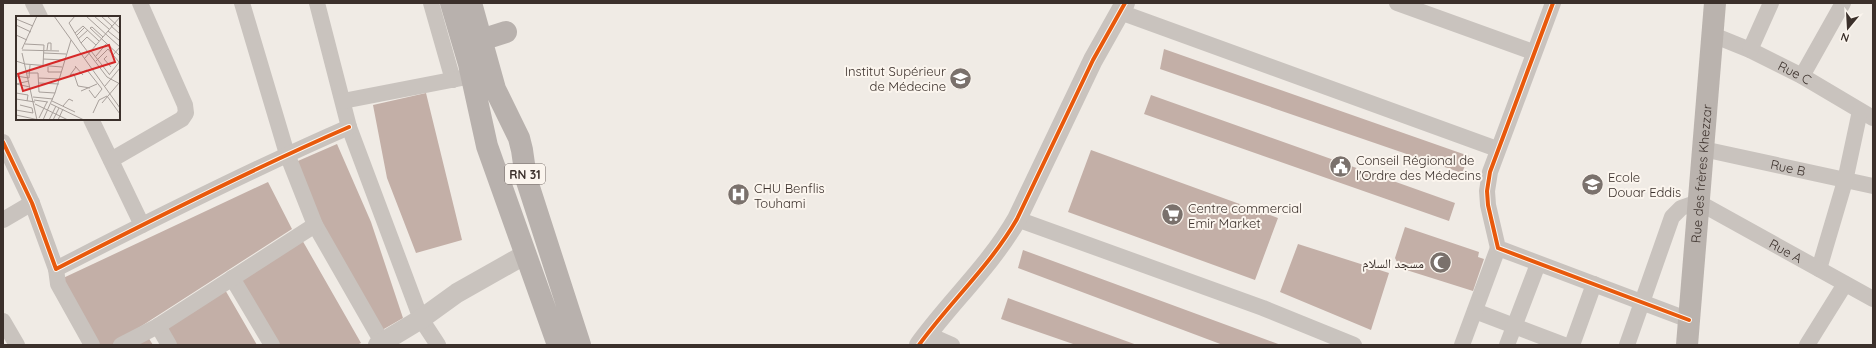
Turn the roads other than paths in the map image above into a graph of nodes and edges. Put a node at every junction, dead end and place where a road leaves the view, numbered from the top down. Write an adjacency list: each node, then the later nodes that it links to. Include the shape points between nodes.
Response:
1 (33, 3): 14 (street)
2 (140, 3): 33 (street, via 186,113 182,119)
3 (242, 3): 32 (street)
4 (317, 3): 22 (street)
5 (431, 3): 21 (street)
6 (451, 3): 21 (main road, RN 31)
7 (471, 3): 17 (main road, RN 31)
8 (1397, 3): 19 (street)
9 (1553, 3): 19 (street)
10 (1715, 3): 16 (main road, Rue des frères Khezzar)
11 (1771, 3): 18 (street)
12 (1843, 3): 20 (street)
13 (1123, 8): 29 (street); 39 (street, via 1093,60)
14 (40, 16)
15 (506, 32): 17 (main road)
16 (1713, 35): 18 (street, Rue C); 30 (main road, Rue des frères Khezzar)
17 (481, 40): 25 (main road, RN 31, via 495,89)
18 (1750, 50): 20 (street, Rue C)
19 (1533, 52): 29 (street)
20 (1802, 76): 23 (street, Rue C)
21 (462, 78): 22 (street); 27 (main road, RN 31)
22 (343, 101): 26 (street)
23 (1867, 115): 35 (street)
24 (92, 120): 33 (street)
25 (512, 122): 27 (main road); 31 (main road, RN 31)
26 (349, 127): 32 (street); 54 (street)
27 (484, 129): 34 (main road, RN 31, via 487,146)
28 (3, 142): 38 (street)
29 (1497, 149): 43 (street, via 1487,191)
30 (1703, 149): 35 (street, Rue B); 37 (main road, Rue des frères Khezzar)
31 (522, 150): 34 (main road, via 511,158); 68 (main road, RN 31, via 526,178)
32 (287, 154): 41 (street); 42 (street)
33 (112, 160): 41 (street)
34 (494, 162): 44 (main road, RN 31)
35 (1845, 180): 36 (street, Rue B); 47 (street)
36 (1873, 186)
37 (1698, 202): 47 (street, Rue A); 52 (street, via 1681,208 1672,216); 55 (main road, Rue des frères Khezzar)
38 (32, 204): 40 (street); 46 (street)
39 (1017, 219): 60 (street, via 991,259); 70 (street, via 1263,308)
40 (3, 220)
41 (142, 225): 46 (street)
42 (315, 225): 48 (street); 61 (street)
43 (1498, 248): 45 (street); 53 (street)
44 (526, 254): 54 (street, via 456,293); 59 (main road, RN 31)
45 (1538, 264): 49 (street); 57 (street)
46 (56, 269): 63 (street, via 58,284)
47 (1819, 269): 50 (street, Rue A)
48 (232, 278): 58 (street); 66 (street)
49 (1594, 284): 52 (street); 74 (street)
50 (1846, 284): 51 (street, Rue A); 77 (street)
51 (1873, 299)
52 (1642, 303): 55 (street); 75 (street)
53 (1475, 311): 57 (street); 71 (street)
54 (421, 319): 61 (street); 67 (street)
55 (1689, 320): 76 (main road, Rue des frères Khezzar)
56 (3, 321): 62 (street)
57 (1514, 325): 72 (street); 73 (street)
58 (158, 326): 64 (street); 65 (street)
59 (553, 340)
60 (923, 340): 69 (street)
61 (380, 344)
62 (17, 345)
63 (92, 345)
64 (121, 345)
65 (169, 345)
66 (272, 345)
67 (438, 345)
68 (580, 345)
69 (952, 345)
70 (1354, 345)
71 (1462, 345)
72 (1507, 345)
73 (1564, 345)
74 (1572, 345)
75 (1627, 345)
76 (1687, 345)
77 (1808, 345)

